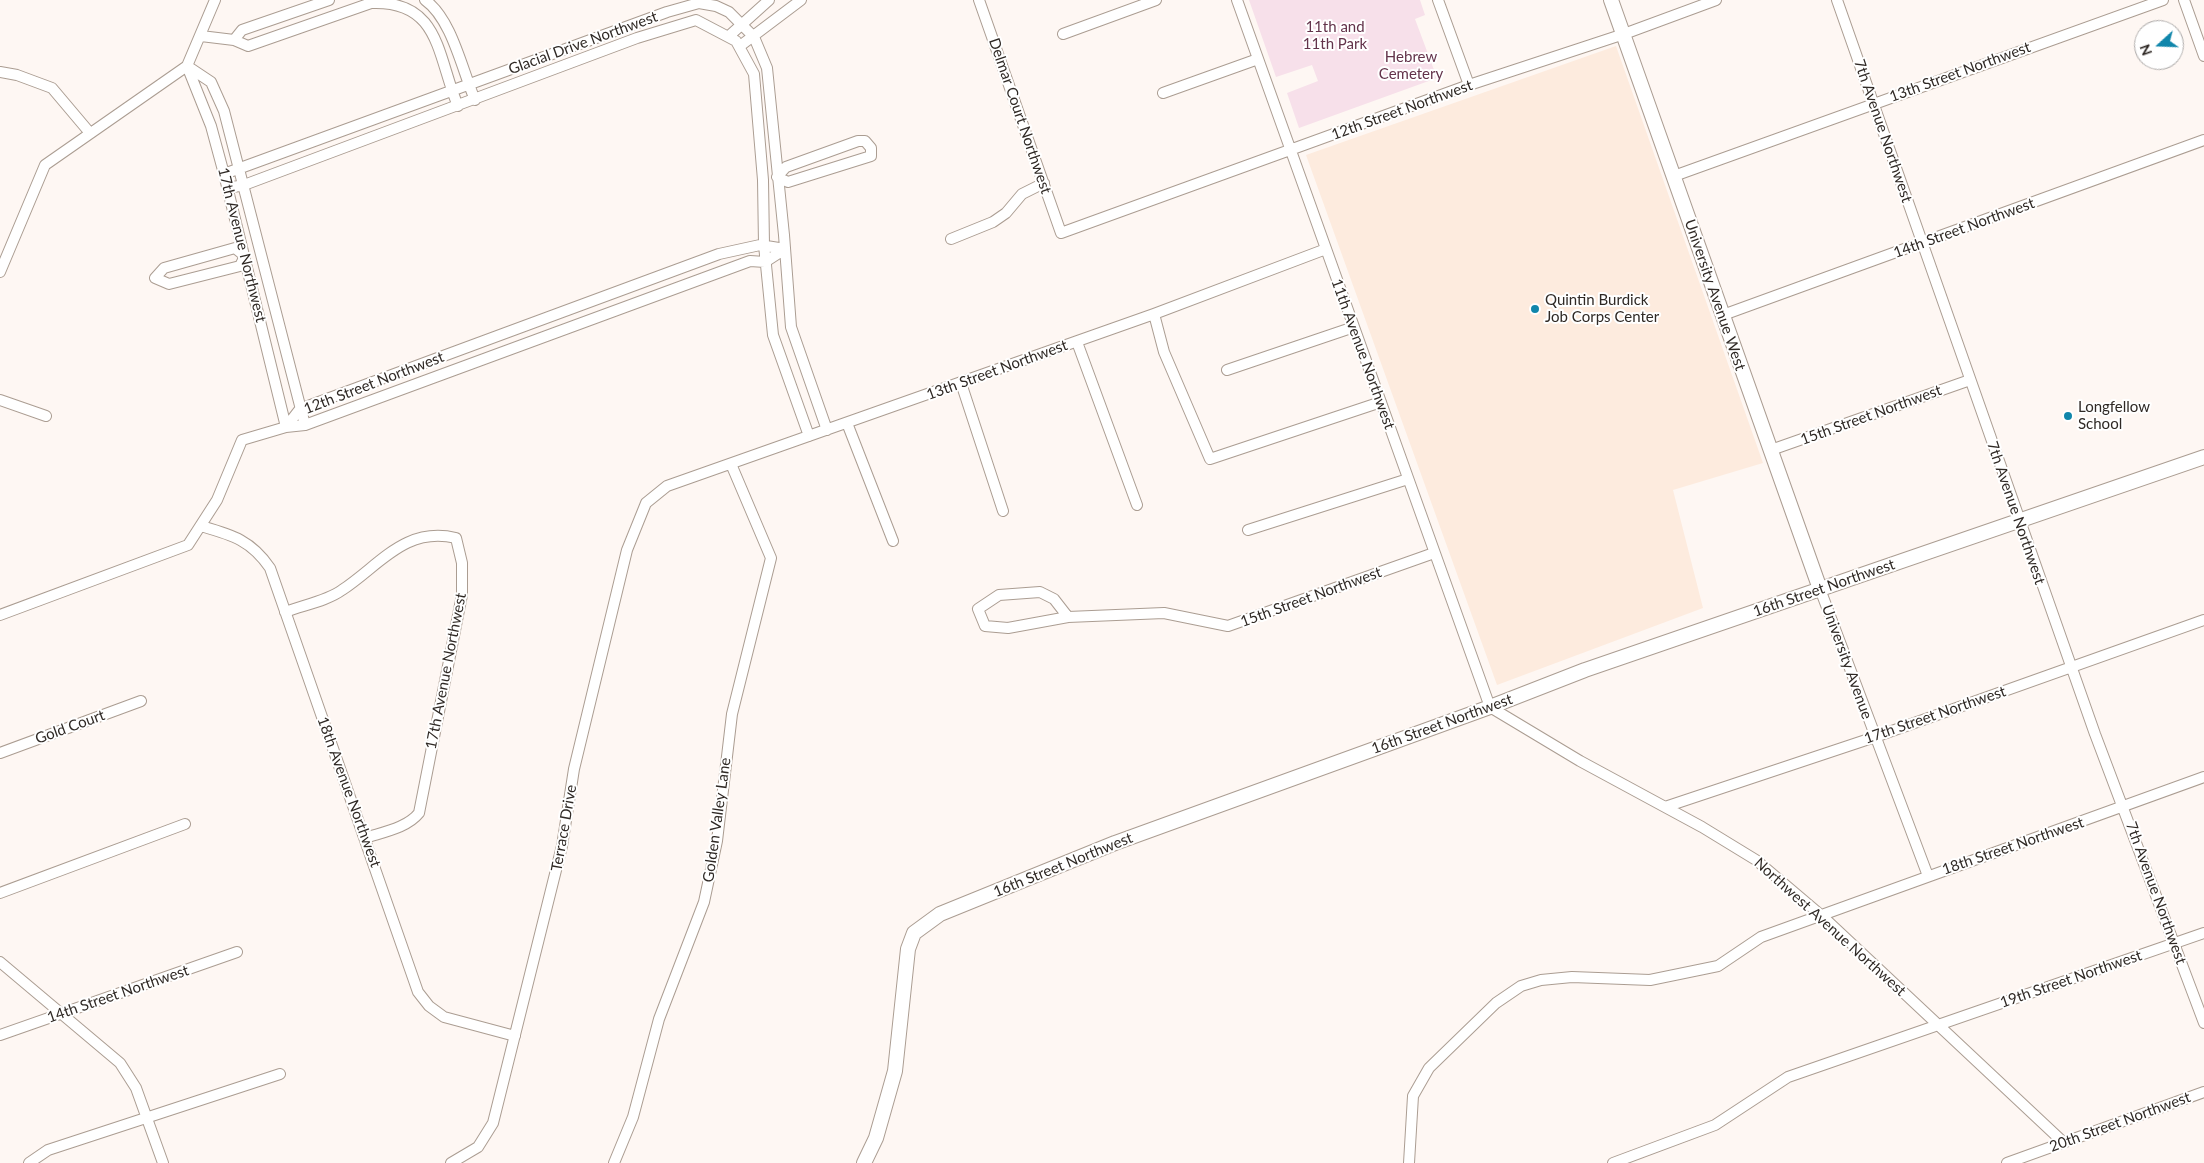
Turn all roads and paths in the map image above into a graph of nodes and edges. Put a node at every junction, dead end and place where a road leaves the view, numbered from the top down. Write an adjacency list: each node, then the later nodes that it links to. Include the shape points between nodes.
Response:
1 (215, 0): 19 (street)
2 (329, 0): 22 (street, via 242,30)
3 (425, 0): 28 (street, via 434,6 446,26)
4 (769, 0): 15 (street)
5 (801, 0): 21 (street)
6 (979, 0): 43 (street, Delmar Court Northwest)
7 (1156, 0): 16 (street)
8 (1237, 0): 25 (street, 11th Avenue Northwest)
9 (1438, 0): 29 (street)
10 (1612, 0): 17 (street, University Avenue West)
11 (1716, 0): 17 (street, 12th Street Northwest)
12 (1837, 0): 33 (street, 7th Avenue Northwest)
13 (2163, 0): 33 (street, 13th Street Northwest)
14 (2184, 0): 18 (street)
15 (742, 25): 20 (street); 21 (street, Glacial Drive Northwest); 28 (street, Glacial Drive Northwest, via 729,12 699,3)
16 (1063, 34)
17 (1624, 34): 29 (street, 12th Street Northwest); 40 (street, University Avenue West)
18 (2200, 35): 24 (street)
19 (201, 36): 22 (street); 26 (street)
20 (729, 36): 23 (street); 32 (street, via 696,20 637,38)
21 (754, 37): 23 (street); 41 (street, Glacial Drive Northwest, via 767,68)
22 (234, 40): 30 (street, via 248,46 371,3 406,6 421,15 432,31)
23 (740, 46): 42 (street, via 754,74)
24 (2204, 56)
25 (1258, 59): 31 (street); 37 (street, 11th Avenue Northwest)
26 (187, 66): 35 (street); 38 (street, via 211,82 224,110); 39 (street, 17th Avenue Northwest, via 211,126)
27 (0, 72): 35 (street, via 52,88)
28 (469, 85): 30 (street, Glacial Drive Northwest); 32 (street)
29 (1470, 85): 37 (street, 12th Street Northwest)
30 (452, 92): 34 (street); 38 (street, Glacial Drive Northwest)
31 (1163, 93)
32 (475, 100): 34 (street)
33 (1873, 104): 40 (street, 13th Street Northwest); 48 (street, 7th Avenue Northwest)
34 (458, 106): 44 (street)
35 (90, 133): 55 (street, via 45,165)
36 (2204, 140): 48 (street, 14th Street Northwest)
37 (1290, 150): 46 (street, 12th Street Northwest); 51 (street, 11th Avenue Northwest)
38 (240, 169): 39 (street, Glacial Drive Northwest); 44 (street)
39 (224, 174): 45 (street, 17th Avenue Northwest)
40 (1674, 176): 57 (street, University Avenue West)
41 (777, 177): 41 (street, via 788,182 864,159 871,156 870,148 865,141 858,141 786,167); 42 (street); 50 (street, Glacial Drive Northwest)
42 (763, 180): 49 (street)
43 (1044, 183): 46 (street, Delmar Court Northwest); 47 (street, via 1022,194 1006,213 993,222)
44 (244, 185): 45 (street); 52 (street)
45 (228, 188): 53 (street, 17th Avenue Northwest)
46 (1061, 233)
47 (951, 239)
48 (1922, 243): 57 (street, 14th Street Northwest); 61 (street, 7th Avenue Northwest)
49 (764, 245): 50 (street, 12th Street Northwest); 54 (street); 65 (street, 12th Street Northwest, via 719,254)
50 (785, 249): 54 (street); 70 (street, Glacial Drive Northwest, via 791,327)
51 (1326, 249): 56 (street, 13th Street Northwest); 58 (street, 11th Avenue Northwest)
52 (260, 252): 53 (street); 65 (street)
53 (246, 256): 53 (street, via 235,248 164,268 155,278 169,284 240,266); 69 (street, 17th Avenue Northwest)
54 (765, 262): 68 (street, via 750,262); 71 (street, via 773,335)
55 (0, 272)
56 (1154, 314): 59 (street, 13th Street Northwest); 64 (street, via 1164,352 1210,459)
57 (1723, 315): 72 (street, University Avenue West)
58 (1354, 327): 60 (street); 64 (street, 11th Avenue Northwest)
59 (1077, 342): 62 (street, 13th Street Northwest); 77 (street)
60 (1227, 370)
61 (1970, 380): 72 (street, 15th Street Northwest); 79 (street, 7th Avenue Northwest)
62 (961, 383): 67 (street, 13th Street Northwest); 78 (street)
63 (0, 400): 66 (street)
64 (1381, 402): 75 (street, 11th Avenue Northwest)
65 (300, 409): 68 (street); 69 (street, 12th Street Northwest)
66 (46, 416)
67 (847, 423): 70 (street, 13th Street Northwest); 82 (street)
68 (305, 425): 69 (street)
69 (286, 427): 80 (street, via 242,440 217,500)
70 (827, 430): 71 (street, 13th Street Northwest)
71 (809, 436): 74 (street, 13th Street Northwest)
72 (1772, 450): 84 (street, University Avenue West)
73 (2204, 457): 79 (street, 16th Street Northwest)
74 (731, 464): 76 (street, 13th Street Northwest); 118 (street, Golden Valley Lane, via 772,558 732,714 717,841 704,902 659,1019 633,1118)
75 (1408, 479): 81 (street); 83 (street, 11th Avenue Northwest)
76 (668, 486): 110 (street, Terrace Drive, via 646,503 627,550 574,769 562,846)
77 (1137, 505)
78 (1003, 511)
79 (2019, 522): 84 (street, 16th Street Northwest); 89 (street, 7th Avenue Northwest)
80 (201, 526): 85 (street, 18th Avenue Northwest, via 240,539 259,551 270,568); 86 (street, via 188,546)
81 (1248, 530)
82 (892, 541)
83 (1434, 553): 87 (street, 15th Street Northwest, via 1228,626 1164,613); 91 (street, 11th Avenue Northwest)
84 (1820, 589): 91 (street, 16th Street Northwest, via 1585,670); 92 (street, University Avenue)
85 (285, 612): 98 (street, 18th Avenue Northwest); 98 (street, 17th Avenue Northwest, via 341,591 398,546 438,534 456,538 462,595 419,813 414,820)
86 (0, 615)
87 (1068, 617): 87 (street, 15th Street Northwest, via 1008,628 985,626 978,609 999,595 1040,592 1054,599)
88 (2204, 620): 89 (street, 17th Street Northwest)
89 (2072, 667): 92 (street, 17th Street Northwest); 96 (street, 7th Avenue Northwest)
90 (140, 702): 93 (street, Gold Court)
91 (1490, 708): 95 (street, Northwest Avenue Northwest, via 1580,762); 119 (street, 16th Street Northwest, via 1115,843 940,914 924,924 914,932 908,949 896,1072 876,1138)
92 (1875, 737): 95 (street, 17th Street Northwest); 99 (street, University Avenue)
93 (0, 753)
94 (2204, 777): 96 (street, 18th Street Northwest)
95 (1665, 807): 101 (street, Northwest Avenue Northwest, via 1756,860)
96 (2124, 807): 99 (street, 18th Street Northwest); 103 (street, 7th Avenue Northwest)
97 (185, 824): 100 (street)
98 (365, 838): 110 (street, 18th Avenue Northwest, via 418,992 444,1017)
99 (1928, 876): 101 (street, 18th Street Northwest)
100 (0, 893)
101 (1822, 916): 108 (street, Northwest Avenue Northwest); 120 (street, 18th Street Northwest, via 1761,937 1718,966 1650,980 1572,977 1521,986 1496,1003 1429,1068 1413,1096)
102 (2204, 933): 103 (street, 19th Street Northwest)
103 (2174, 943): 107 (street, 7th Avenue Northwest); 108 (street, 19th Street Northwest)
104 (237, 952): 106 (street, 14th Street Northwest)
105 (0, 962): 106 (street)
106 (64, 1013): 109 (street, 14th Street Northwest); 113 (street, via 120,1063 136,1088)
107 (2204, 1023)
108 (1938, 1025): 114 (street, Northwest Avenue Northwest); 121 (street, 19th Street Northwest, via 1788,1077 1715,1125)
109 (0, 1036)
110 (515, 1036): 117 (street, Terrace Drive, via 493,1123 478,1147)
111 (280, 1074): 113 (street)
112 (2204, 1092): 114 (street, 20th Street Northwest)
113 (148, 1117): 115 (street, via 48,1150); 116 (street)
114 (2063, 1142): 122 (street, 20th Street Northwest)
115 (29, 1163)
116 (163, 1163)
117 (451, 1163)
118 (614, 1163)
119 (864, 1163)
120 (1409, 1163)
121 (1613, 1163)
122 (2008, 1163)

